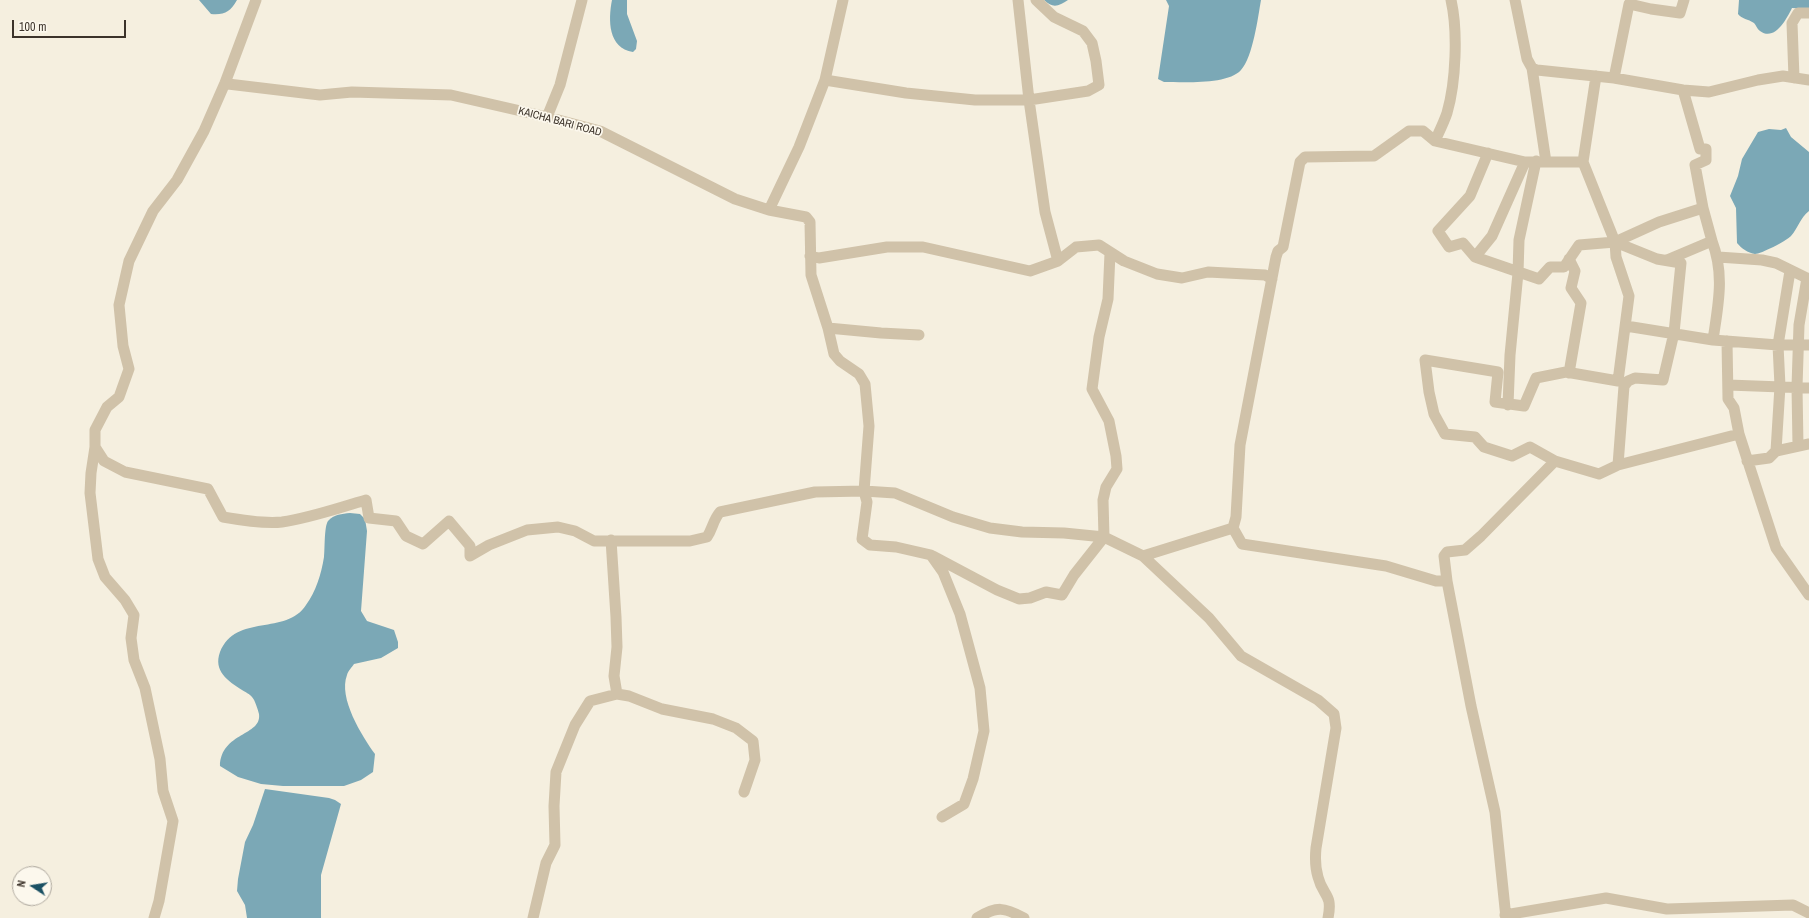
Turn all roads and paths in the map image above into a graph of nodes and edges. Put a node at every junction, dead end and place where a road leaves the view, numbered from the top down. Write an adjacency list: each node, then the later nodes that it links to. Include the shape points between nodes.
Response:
1 (256, 0): 16 (street)
2 (582, 0): 19 (street, via 560,85)
3 (843, 0): 14 (street)
4 (1018, 0): 18 (street)
5 (1036, 0): 18 (street, via 1054,17 1083,31 1092,43 1099,85 1088,91)
6 (1451, 0): 20 (street, via 1454,12 1454,68 1447,112)
7 (1515, 0): 10 (street, via 1527,59)
8 (1684, 0): 12 (street, via 1680,13 1628,4)
9 (1809, 13): 13 (street, via 1798,13 1792,23)
10 (1532, 68): 11 (street); 22 (street)
11 (1596, 76): 12 (street); 23 (street)
12 (1614, 78): 17 (street)
13 (1794, 78): 15 (street); 17 (street, via 1783,76 1758,80 1709,92)
14 (826, 80): 18 (street, via 906,93 975,100); 25 (street, via 799,147)
15 (1809, 80)
16 (225, 83): 19 (street, KAICHA BARI ROAD, via 320,94 352,92 450,96); 56 (street, via 204,131 178,180 153,212 129,260 119,305 123,346 129,369 119,397 107,406 95,430)
17 (1683, 90): 24 (street, via 1700,149 1706,149 1706,160 1695,165)
18 (1029, 100): 34 (street, via 1045,212)
19 (547, 117): 25 (street, KAICHA BARI ROAD, via 600,131 735,199)
20 (1435, 141): 21 (street); 38 (street, via 1423,131 1409,131 1374,156 1305,157 1300,162 1283,247 1278,251)
21 (1488, 153): 22 (street); 30 (street, via 1470,196 1438,231 1449,247 1463,243)
22 (1536, 162): 23 (street); 30 (street, via 1492,236); 36 (street, via 1519,240)
23 (1583, 162): 27 (street)
24 (1703, 208): 26 (street); 27 (street, via 1659,222)
25 (769, 210): 29 (street, KAICHA BARI ROAD, via 806,217 812,230)
26 (1712, 241): 31 (street); 33 (street)
27 (1615, 242): 32 (street, via 1579,245); 33 (street, via 1657,259); 39 (street, via 1616,257 1629,296)
28 (1110, 254): 34 (street, via 1099,245 1076,247); 38 (street, via 1157,274 1182,278 1208,272 1265,275); 63 (street, via 1108,299 1099,337 1092,389 1109,421 1116,456 1117,469 1106,487 1103,500)
29 (810, 256): 34 (street, via 819,258 887,247 923,247 1030,271); 40 (street, via 811,275)
30 (1475, 258): 36 (street)
31 (1718, 258): 35 (street, via 1762,260 1776,263); 43 (street, via 1720,285)
32 (1570, 259): 36 (street, via 1564,267 1550,267 1539,279); 47 (street, via 1575,271 1571,288 1581,303)
33 (1667, 260): 41 (street, via 1681,263)
34 (1058, 261)
35 (1790, 271): 37 (street); 46 (street)
36 (1518, 273): 53 (street)
37 (1808, 278): 45 (street, via 1799,325)
38 (1272, 279): 62 (street, via 1240,445 1236,517)
39 (1626, 326): 41 (street); 48 (street)
40 (828, 328): 42 (street); 61 (street, via 834,354 859,374 865,384 869,426)
41 (1674, 334): 43 (street); 48 (street, via 1662,380 1635,378)
42 (919, 335)
43 (1713, 340): 44 (street)
44 (1727, 341): 46 (street); 49 (street)
45 (1804, 344): 46 (street); 51 (street)
46 (1778, 346): 50 (street)
47 (1569, 372): 48 (street); 53 (street, via 1536,378 1524,406)
48 (1621, 384): 60 (street)
49 (1728, 384): 50 (street); 54 (street, via 1728,399 1734,408)
50 (1780, 386): 51 (street); 57 (street)
51 (1797, 387): 52 (street); 55 (street)
52 (1809, 388)
53 (1508, 405): 59 (street, via 1495,402 1498,372 1425,360 1434,414 1445,434 1475,437 1484,447 1512,456 1530,447)
54 (1739, 434): 58 (street); 60 (street)
55 (1804, 445): 57 (street)
56 (95, 447): 64 (street, via 104,461 125,472 208,489 223,516 240,520 281,522 317,515 366,500 369,518 396,521 406,536 423,544 449,521 470,546 470,556 489,545 527,530 558,527 575,531 594,541); 74 (street, via 90,493 98,559 106,577 134,615 131,638 134,660 145,688 160,759 163,791 173,821)
57 (1776, 451): 58 (street, via 1769,458)
58 (1747, 461): 68 (street, via 1776,548)
59 (1555, 462): 60 (street, via 1599,474); 67 (street, via 1465,550 1447,552 1444,556)
60 (1618, 465)
61 (864, 491): 63 (street, via 895,493 953,517 990,528); 64 (street, via 815,492 720,512 707,537 696,540); 65 (street, via 867,502 862,539 870,545 896,547)
62 (1233, 528): 66 (street); 67 (street, via 1242,544 1386,566 1436,581)
63 (1104, 537): 65 (street, via 1062,594 1046,592 1030,598 1018,599 997,590); 66 (street)
64 (611, 540): 69 (street, via 617,648 614,676)
65 (931, 555): 71 (street, via 943,572 960,614 980,688 984,732 964,804)
66 (1143, 556): 78 (street, via 1209,618 1241,656 1318,700 1334,714 1336,728 1315,866 1318,879 1331,904)
67 (1447, 581): 73 (street, via 1495,812)
68 (1809, 595)
69 (617, 694): 70 (street, via 662,709 713,719 736,728 753,741 755,760); 75 (street, via 590,701 575,725 556,772 555,845 546,863)
70 (744, 792)
71 (942, 817)
72 (1809, 913): 73 (street, via 1792,905 1667,909 1606,898)
73 (1506, 917)
74 (154, 918)
75 (533, 918)
76 (977, 918): 77 (street, via 991,910 1007,909)
77 (1024, 918)
78 (1328, 918)

